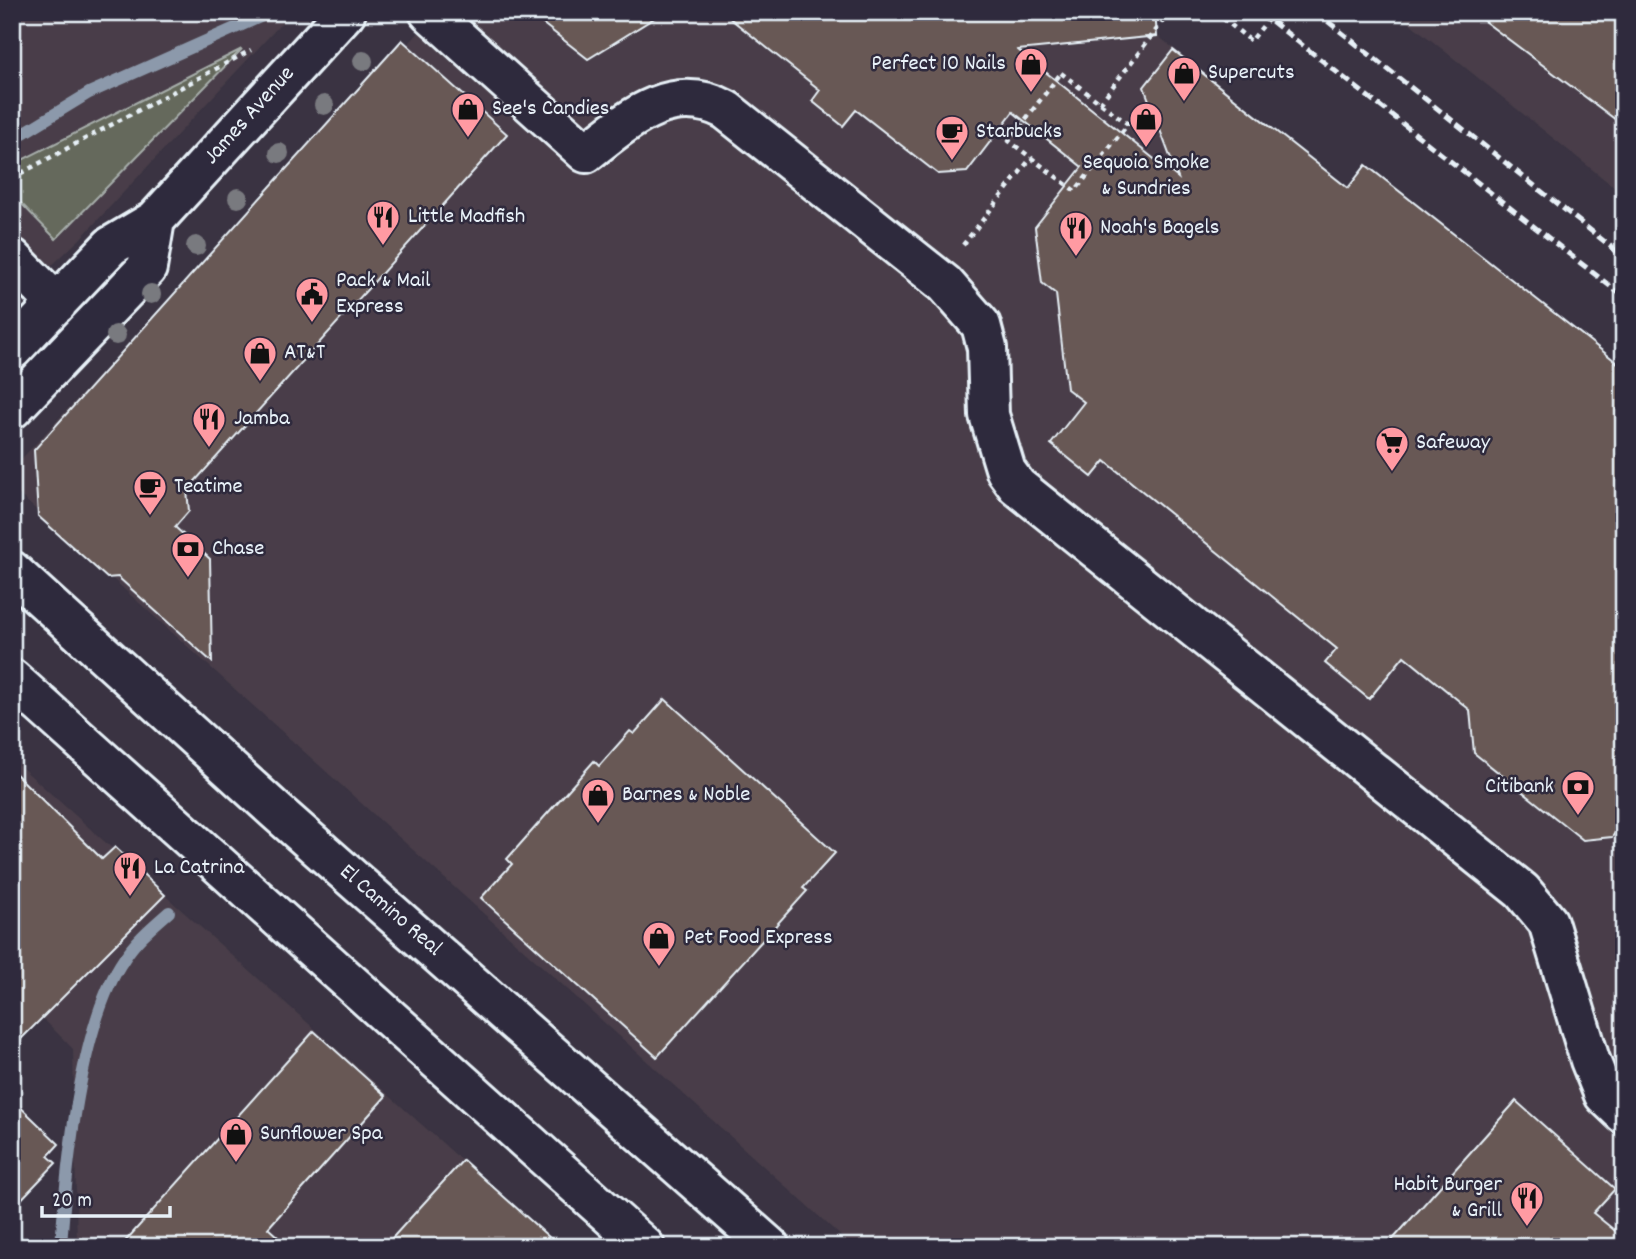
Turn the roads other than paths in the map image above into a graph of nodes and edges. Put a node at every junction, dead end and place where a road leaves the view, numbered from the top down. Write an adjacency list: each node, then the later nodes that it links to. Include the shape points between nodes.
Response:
1 (346, 12): 3 (main road, James Avenue)
2 (429, 12): 10 (main road, via 586,153 653,107 689,98 709,100 945,284 981,325 987,348 989,415 1006,471 1017,486 1522,891 1548,922 1590,1060 1604,1095)
3 (155, 220): 5 (main road, James Avenue, via 111,246); 7 (main road, via 147,268)
4 (12, 258): 5 (main road)
5 (57, 304): 6 (main road, James Avenue)
6 (12, 350)
7 (12, 409)
8 (12, 571): 12 (main road, El Camino Real, via 259,796)
9 (12, 679): 11 (main road)
10 (1624, 1114)
11 (645, 1247)
12 (770, 1247)

